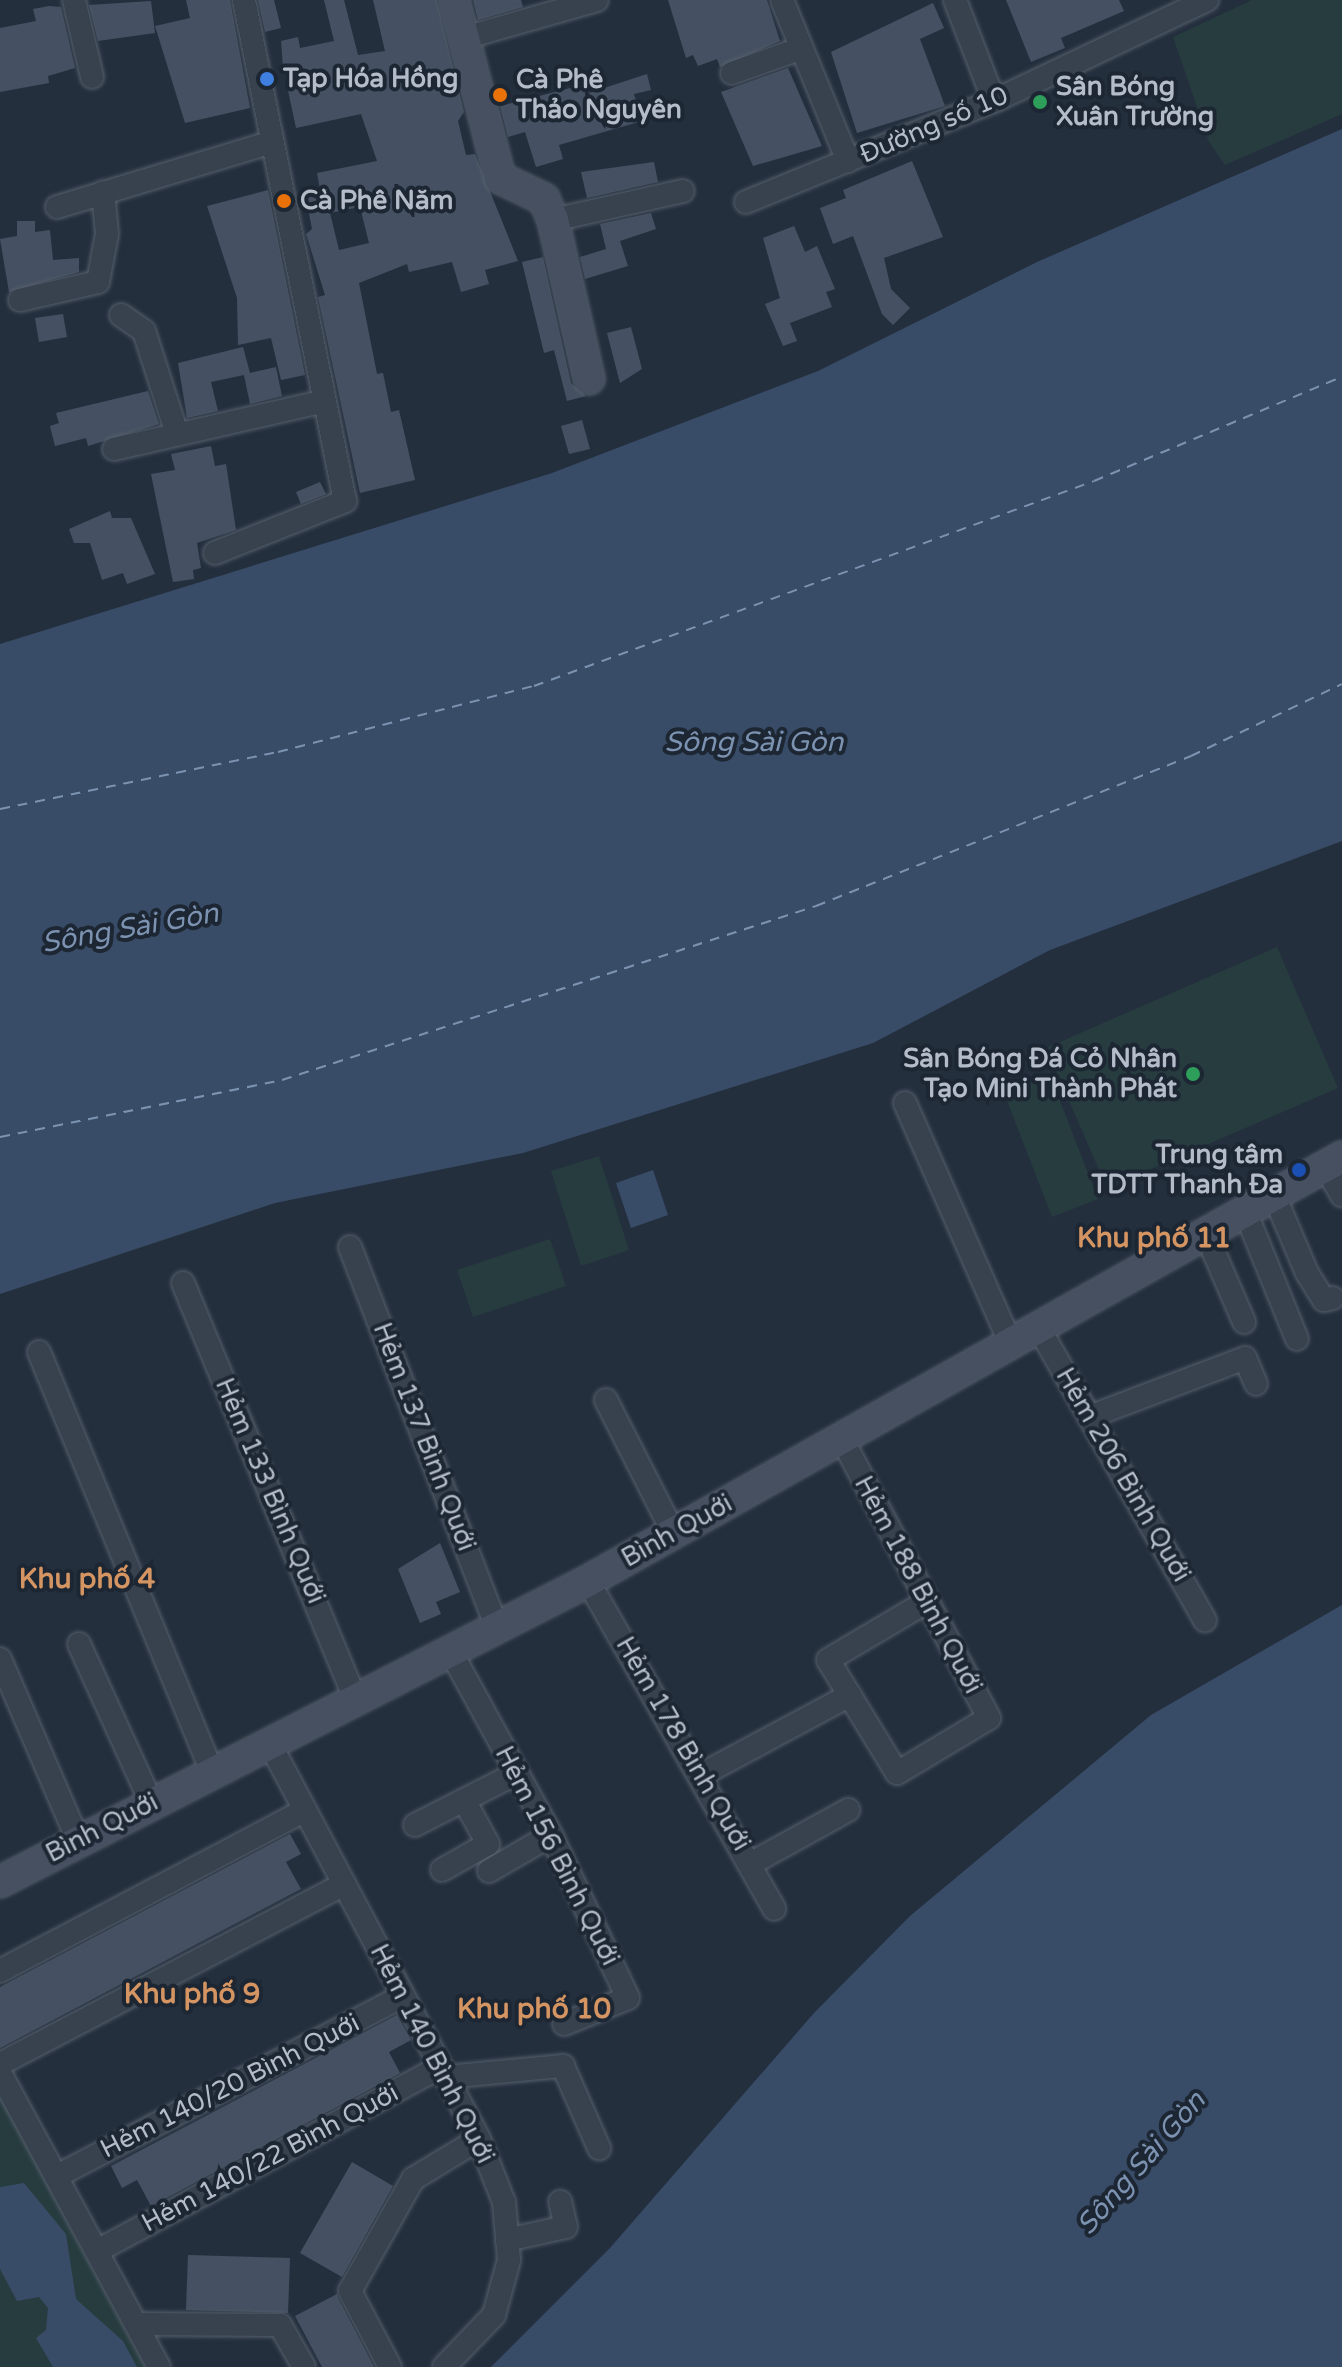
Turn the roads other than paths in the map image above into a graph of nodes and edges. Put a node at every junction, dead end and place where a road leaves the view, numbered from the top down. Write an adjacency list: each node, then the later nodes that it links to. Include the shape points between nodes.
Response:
1 (74, 0): 11 (street)
2 (244, 0): 13 (street)
3 (454, 0): 8 (main road)
4 (597, 0): 8 (street)
5 (782, 0): 9 (street)
6 (955, 0): 12 (street)
7 (1207, 0): 12 (street, Đường số 10)
8 (464, 38): 19 (main road, via 500,178 544,199)
9 (802, 48): 10 (street); 14 (street)
10 (732, 73)
11 (92, 77)
12 (994, 101): 14 (street, Đường số 10)
13 (272, 142): 16 (street); 23 (street)
14 (848, 161): 17 (street, Đường số 10)
15 (683, 191): 19 (street)
16 (103, 192): 18 (street); 20 (street, via 107,234 98,282)
17 (746, 202)
18 (57, 207)
19 (553, 220): 22 (main road)
20 (20, 300)
21 (121, 315): 24 (street, via 144,331)
22 (589, 379)
23 (325, 401): 24 (street); 26 (street, via 345,501)
24 (177, 434): 25 (street)
25 (114, 449)
26 (215, 553)
27 (905, 1103): 39 (street)
28 (1334, 1162): 29 (main road, Bình Quới); 30 (street)
29 (1274, 1195): 31 (main road, Bình Quới); 35 (street, via 1307,1273 1324,1300)
30 (1342, 1196)
31 (1245, 1211): 32 (main road, Bình Quới); 38 (street)
32 (1206, 1234): 36 (street); 37 (main road, Bình Quới)
33 (350, 1247): 49 (street, Hẻm 137 Bình Quới)
34 (183, 1283): 54 (street, Hẻm 133 Bình Quới)
35 (1333, 1298)
36 (1244, 1322)
37 (1040, 1330): 39 (main road, Bình Quới); 43 (street, Hẻm 206 Bình Quới)
38 (1297, 1339)
39 (1012, 1347): 44 (main road, Bình Quới)
40 (39, 1352): 56 (street)
41 (1256, 1384): 43 (street, via 1245,1358)
42 (606, 1400): 45 (street)
43 (1089, 1417): 48 (street, Hẻm 206 Bình Quới)
44 (843, 1441): 45 (main road, Bình Quới); 47 (street, Hẻm 188 Bình Quới)
45 (673, 1532): 46 (main road, Bình Quới)
46 (588, 1581): 49 (main road, Bình Quới); 58 (street, Hẻm 178 Bình Quới)
47 (926, 1602): 53 (street, via 828,1660); 53 (street, Hẻm 188 Bình Quới, via 989,1718 897,1773)
48 (1205, 1620)
49 (497, 1628): 51 (main road, Bình Quới)
50 (79, 1644): 60 (street)
51 (452, 1654): 54 (main road, Bình Quới); 57 (street, Hẻm 156 Bình Quới)
52 (0, 1659): 65 (street)
53 (850, 1695): 58 (street)
54 (356, 1700): 55 (main road, Bình Quới)
55 (269, 1742): 56 (main road, Bình Quới); 61 (street, Hẻm 140 Bình Quới)
56 (212, 1772): 60 (main road, Bình Quới)
57 (517, 1773): 59 (street); 64 (street, Hẻm 156 Bình Quới)
58 (701, 1775): 66 (street, Hẻm 178 Bình Quới)
59 (464, 1800): 63 (street); 67 (street, via 488,1844)
60 (151, 1802): 65 (main road, Bình Quới)
61 (305, 1810): 70 (street, Hẻm 140 Bình Quới); 72 (street)
62 (848, 1810): 66 (street)
63 (415, 1825)
64 (551, 1835): 68 (street); 74 (street, Hẻm 156 Bình Quới, via 628,1998)
65 (77, 1838): 69 (main road, Bình Quới)
66 (752, 1863): 71 (street, Hẻm 178 Bình Quới)
67 (442, 1870)
68 (489, 1871)
69 (0, 1882)
70 (344, 1884): 73 (street, Hẻm 140 Bình Quới); 75 (street)
71 (774, 1909)
72 (0, 1971)
73 (403, 1996): 76 (street, Hẻm 140 Bình Quới); 80 (street, Hẻm 140/20 Bình Quới)
74 (564, 2024)
75 (0, 2064)
76 (443, 2072): 78 (street, Hẻm 140 Bình Quới); 79 (street, via 563,2066); 83 (street, Hẻm 140/22 Bình Quới)
77 (0, 2073): 80 (street)
78 (479, 2139): 82 (street, Hẻm 140 Bình Quới, via 504,2202); 87 (street, via 413,2179 350,2291)
79 (599, 2148)
80 (57, 2176): 83 (street)
81 (560, 2202): 82 (street, via 566,2227)
82 (507, 2240): 88 (street, Hẻm 140 Bình Quới, via 494,2315)
83 (99, 2250): 84 (street)
84 (138, 2324): 85 (street); 86 (street, via 280,2325)
85 (159, 2367)
86 (304, 2367)
87 (390, 2367)
88 (444, 2367)

